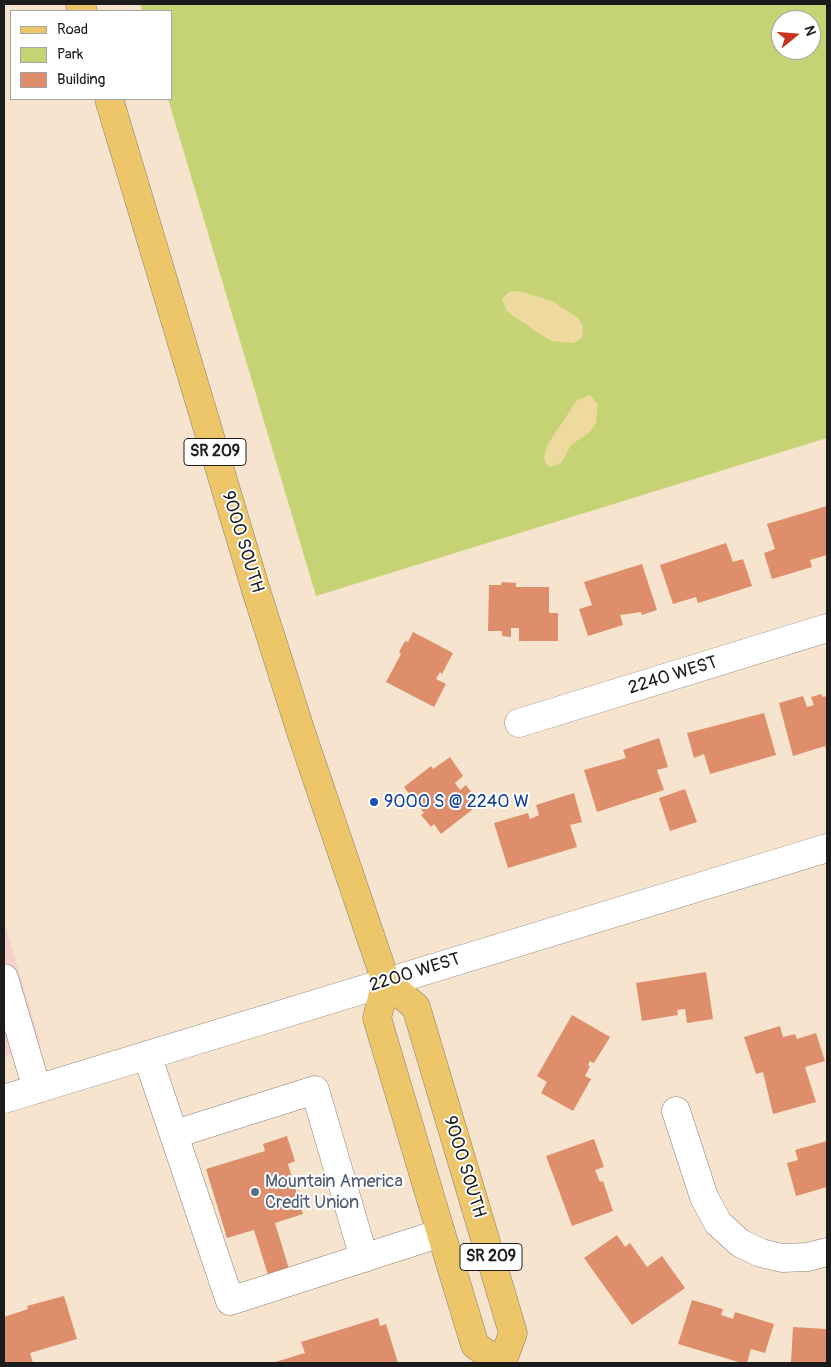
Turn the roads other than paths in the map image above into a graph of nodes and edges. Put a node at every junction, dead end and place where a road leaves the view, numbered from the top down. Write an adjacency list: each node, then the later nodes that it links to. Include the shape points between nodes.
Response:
1 (109, 100): 6 (main road, 9000 SOUTH / SR 209, via 277,660)
2 (827, 628): 3 (street, 2240 WEST)
3 (519, 723)
4 (827, 848): 6 (street, 2200 WEST)
5 (4, 978): 7 (street)
6 (386, 982): 8 (street, 2200 WEST); 13 (main road, 9000 SOUTH / SR 209, via 377,1018); 16 (main road, 9000 SOUTH / SR 209, via 416,1007 513,1333)
7 (9, 1013): 9 (street)
8 (147, 1055): 9 (street, 2200 WEST); 12 (street)
9 (37, 1089): 10 (street, 2200 WEST)
10 (4, 1099)
11 (676, 1111): 14 (street, via 704,1197 718,1223 740,1243 761,1253 791,1258)
12 (175, 1134): 15 (street, via 230,1301); 15 (street, via 315,1090)
13 (441, 1233): 15 (street); 16 (main road, 9000 SOUTH / SR 209, via 474,1345)
14 (827, 1252)
15 (364, 1258)
16 (501, 1363)

